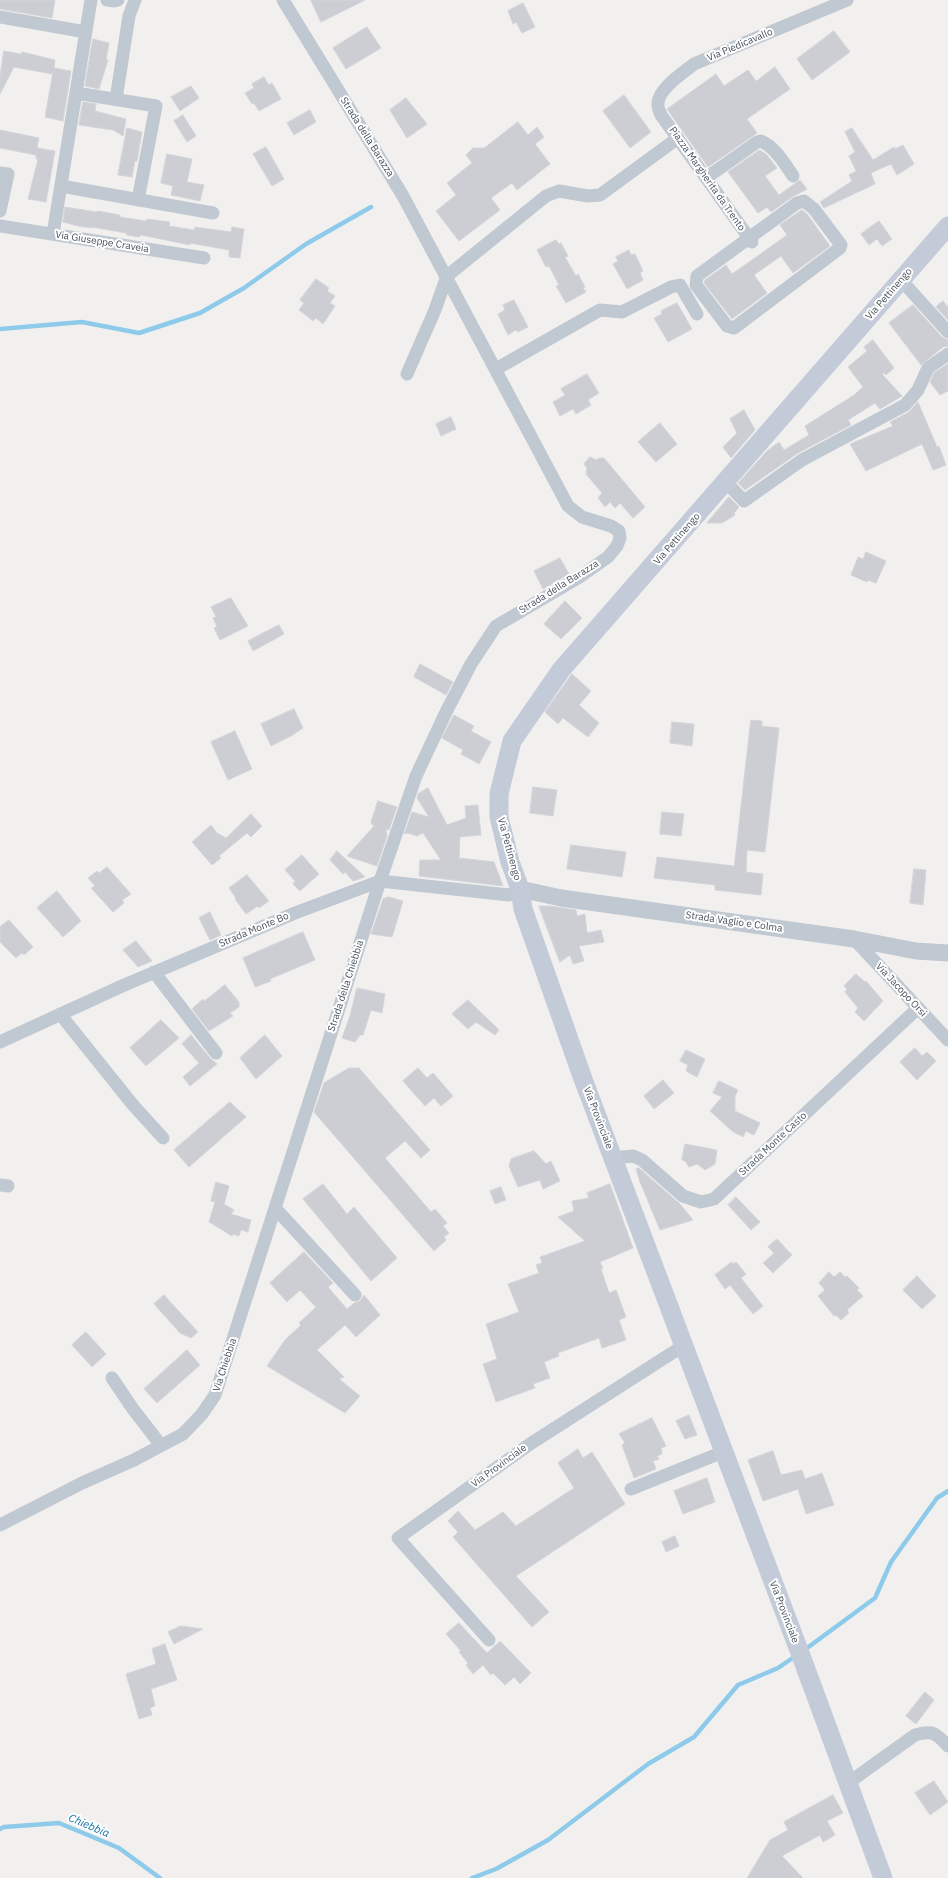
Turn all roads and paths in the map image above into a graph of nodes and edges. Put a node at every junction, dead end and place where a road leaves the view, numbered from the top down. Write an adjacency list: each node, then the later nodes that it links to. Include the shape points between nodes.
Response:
1 (91, 0): 8 (street)
2 (107, 0): 3 (street)
3 (118, 0)
4 (135, 0): 10 (street, via 129,16)
5 (283, 0): 25 (street, Strada della Barazza, via 403,196)
6 (847, 0): 11 (street, Via Piedicavallo, via 694,64 672,81 660,95 658,106)
7 (0, 17): 8 (street)
8 (86, 32): 9 (street)
9 (76, 93): 10 (street); 16 (street)
10 (116, 99): 17 (street, via 156,106)
11 (661, 115): 12 (street, Piazza Margherita da Trento)
12 (678, 138): 15 (street, Piazza Margherita da Trento); 25 (street, via 600,195 588,196 559,191 546,196)
13 (0, 173): 18 (street, via 8,174)
14 (793, 176): 15 (street, via 776,153 761,141)
15 (706, 178): 23 (street, Piazza Margherita da Trento)
16 (61, 186): 17 (street); 22 (street)
17 (138, 200): 19 (street)
18 (0, 211)
19 (213, 213)
20 (0, 226): 22 (street, Via Giuseppe Craveia)
21 (948, 226): 26 (main road, Via Pettinengo)
22 (54, 234): 24 (street, Via Giuseppe Craveia)
23 (751, 240): 23 (street, via 696,276 696,286 727,326 734,328 841,245 814,209 804,201 797,203)
24 (204, 258)
25 (447, 276): 30 (street, Strada della Barazza); 31 (street)
26 (902, 280): 28 (street); 32 (main road, Via Pettinengo)
27 (697, 314): 30 (street, via 680,285 671,287 622,312 600,310)
28 (948, 332)
29 (948, 354): 32 (street, via 928,368 918,390 905,405 802,460 744,501)
30 (496, 368): 33 (street, Strada della Barazza, via 568,506 582,517 611,526 619,531 620,538 608,557 578,578 496,626 471,664 416,776)
31 (407, 374)
32 (726, 482): 34 (main road, Via Pettinengo, via 561,670 512,741 499,794 499,817 510,862)
33 (380, 882): 34 (street, Strada Monte Bo, via 509,895); 37 (street, Strada Monte Bo, via 295,913); 43 (street, Strada della Chiebbia)
34 (520, 889): 35 (street, Strada Vaglio e Colma, via 561,898); 45 (main road, Via Provinciale, via 523,909)
35 (854, 939): 36 (street, Strada Vaglio e Colma, via 916,951); 38 (street, Via Jacopo Orsi)
36 (948, 953)
37 (154, 972): 39 (street, Strada Monte Bo); 42 (street)
38 (917, 1009): 40 (street, Via Jacopo Orsi); 45 (street, Strada Monte Casto, via 714,1200 701,1202 683,1196 642,1160 633,1156)
39 (60, 1014): 41 (street, Strada Monte Bo); 44 (street)
40 (948, 1040)
41 (0, 1042)
42 (216, 1053)
43 (312, 1091): 46 (street, Via Chiebbia)
44 (163, 1138)
45 (613, 1158): 48 (main road, Via Provinciale)
46 (274, 1208): 47 (street); 50 (street, Via Chiebbia, via 215,1395 202,1414 182,1434)
47 (355, 1295)
48 (683, 1346): 51 (main road, Via Provinciale); 54 (street, Via Provinciale, via 530,1444 398,1538)
49 (112, 1378): 50 (street)
50 (160, 1444): 53 (street, Via Chiebbia, via 134,1460 82,1483)
51 (723, 1452): 52 (street); 56 (main road, Via Provinciale)
52 (631, 1489)
53 (0, 1525)
54 (489, 1640)
55 (948, 1746): 56 (street, via 938,1735 929,1731 915,1734)
56 (848, 1783): 57 (main road, Via Provinciale)
57 (883, 1878)

